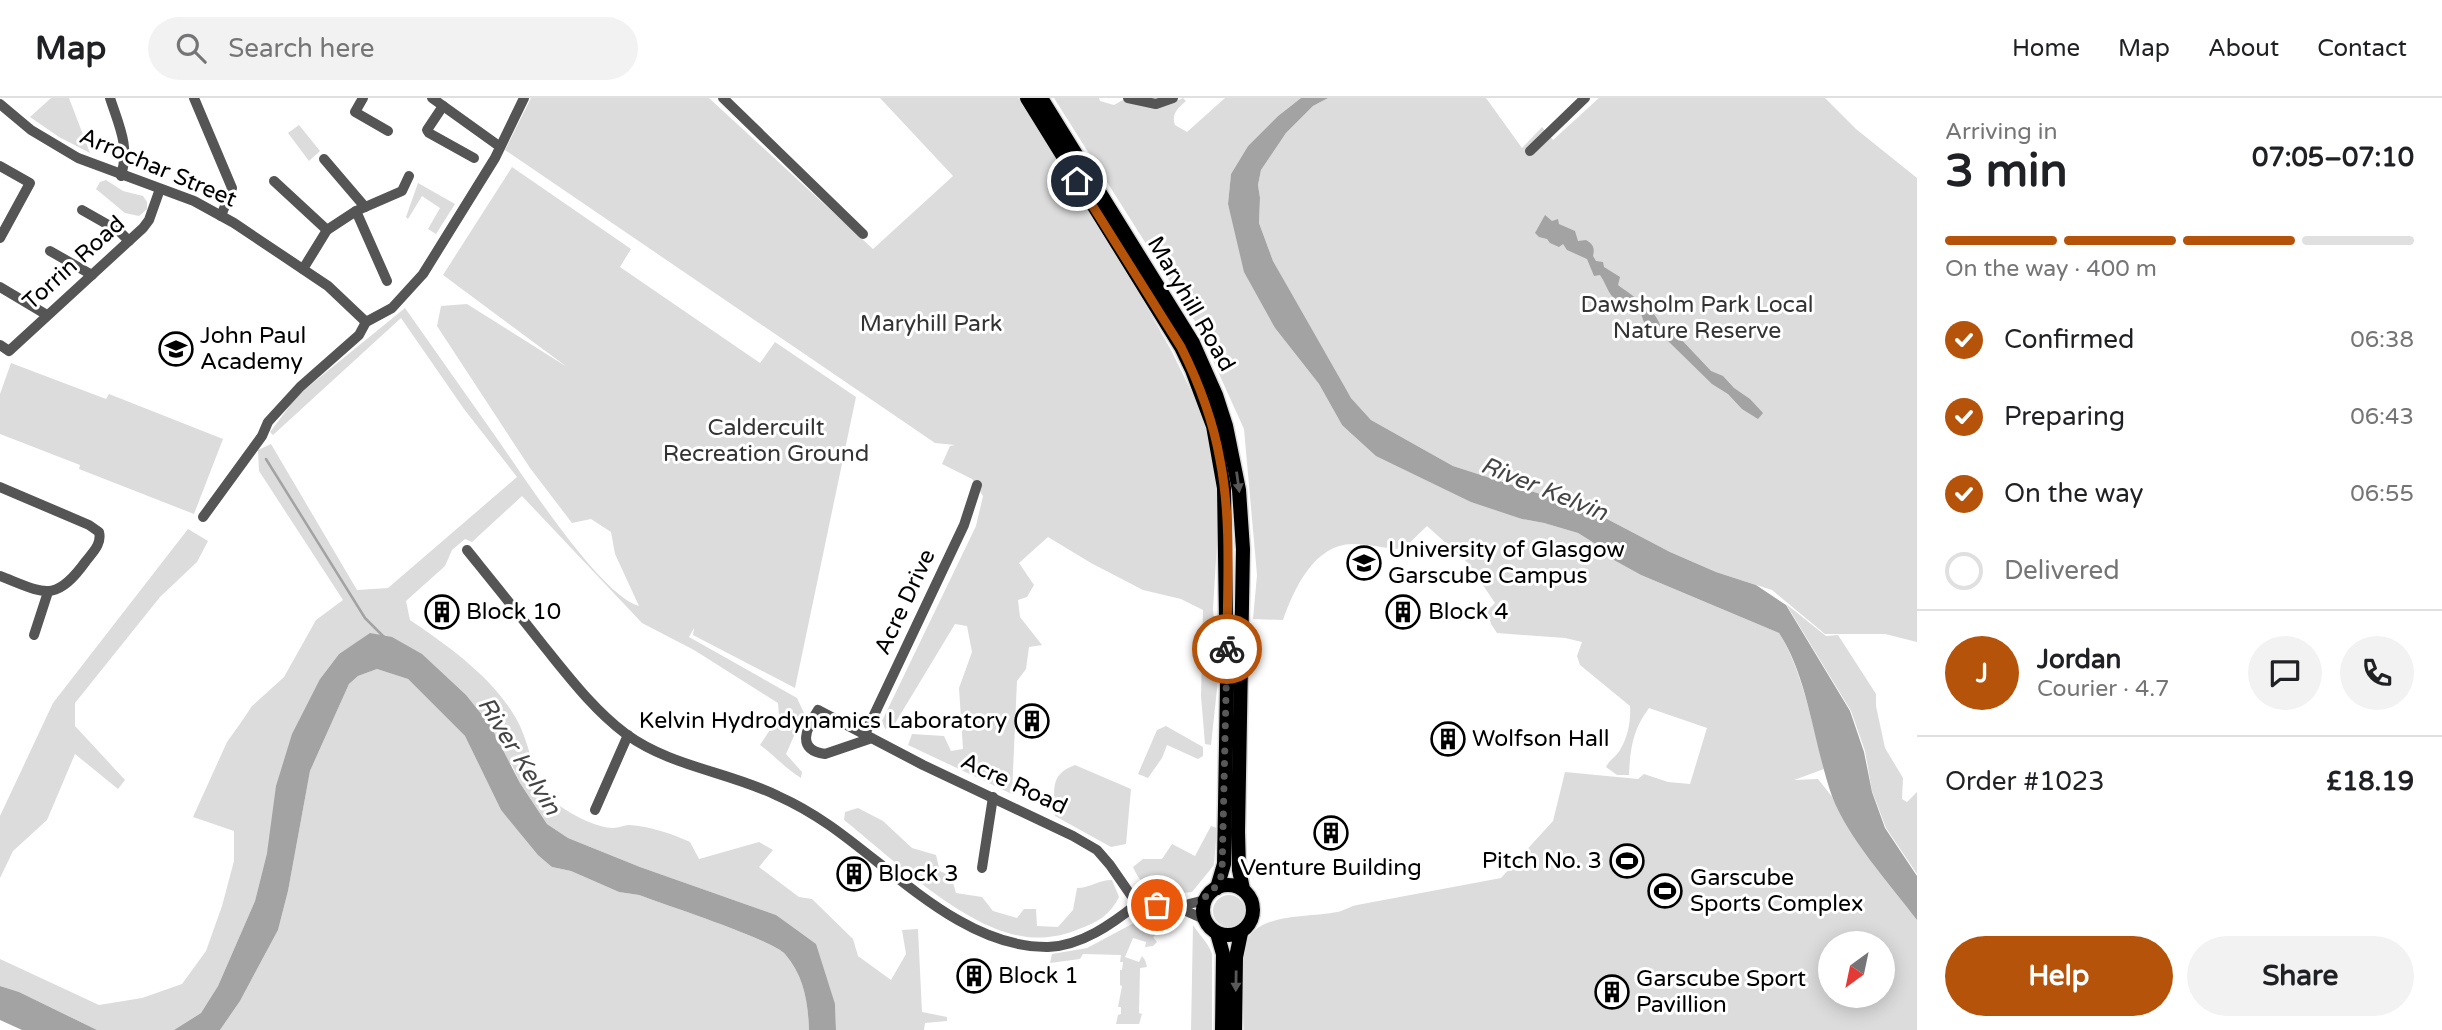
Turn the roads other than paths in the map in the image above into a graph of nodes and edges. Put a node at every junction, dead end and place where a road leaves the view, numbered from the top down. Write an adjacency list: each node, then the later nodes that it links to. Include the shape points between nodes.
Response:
1 (110, 98): 20 (street, via 124,141 126,159)
2 (194, 98): 26 (street, via 232,188)
3 (362, 98): 14 (street, via 355,111)
4 (432, 98): 13 (street)
5 (524, 98): 15 (street)
6 (723, 98): 28 (street)
7 (1027, 98): 31 (main road, Maryhill Road)
8 (1041, 98): 31 (main road, Maryhill Road)
9 (1173, 98): 11 (street, via 1156,104)
10 (1585, 98): 16 (street)
11 (1129, 99)
12 (0, 104): 20 (street, Arrochar Street, via 56,146)
13 (443, 106): 15 (street); 17 (street, via 427,130 429,134)
14 (388, 131)
15 (499, 146): 38 (street, via 423,274 392,308)
16 (1530, 151)
17 (474, 158)
18 (324, 159): 24 (street)
19 (0, 166): 29 (street, via 30,183)
20 (121, 176): 23 (street, Arrochar Street)
21 (409, 176): 24 (street, via 402,191)
22 (274, 181): 27 (street)
23 (160, 189): 26 (street, Arrochar Street); 30 (street, Torrin Road, via 149,220)
24 (361, 209): 27 (street); 35 (street)
25 (82, 210): 30 (street)
26 (221, 216): 33 (street, Arrochar Street)
27 (327, 230): 33 (street)
28 (863, 234)
29 (0, 238)
30 (129, 241): 34 (street, Torrin Road)
31 (1127, 248): 52 (main road, Maryhill Road, via 1192,370 1221,461 1227,546 1227,686 1224,864); 53 (main road, Maryhill Road, one-way to 53, via 1186,332 1203,365 1234,457 1243,549 1238,823 1238,870)
32 (50, 251): 34 (street)
33 (303, 269): 38 (street, Arrochar Street)
34 (92, 275): 37 (street, Torrin Road)
35 (387, 281)
36 (0, 287): 37 (street)
37 (47, 315): 39 (street, Torrin Road, via 9,351)
38 (366, 322): 42 (street, via 359,335 268,422)
39 (0, 345)
40 (977, 485): 48 (street, Acre Drive, via 960,534)
41 (0, 487): 45 (street, via 99,532 99,542 76,575 63,588)
42 (203, 517)
43 (467, 550): 47 (street, via 588,700)
44 (0, 576): 45 (street)
45 (48, 592): 46 (street)
46 (34, 635)
47 (628, 735): 50 (street); 55 (street, via 666,755 776,794 815,815 938,908 998,938 1050,947 1075,941 1113,924)
48 (868, 736): 48 (street, Acre Road, via 831,753 818,753 805,739 818,710); 49 (street, Acre Road)
49 (993, 797): 51 (street); 55 (street, Acre Road, via 1097,850)
50 (595, 810)
51 (982, 868)
52 (1217, 888): 53 (main road); 54 (main road)
53 (1243, 889): 59 (main road, via 1254,913)
54 (1205, 900): 56 (street); 57 (main road)
55 (1137, 904): 56 (street)
56 (1177, 907): 57 (street)
57 (1204, 919): 58 (main road)
58 (1217, 933): 59 (main road); 60 (main road, via 1223,954)
59 (1241, 933): 61 (main road, one-way to 61)
60 (1222, 1030)
61 (1235, 1030)

